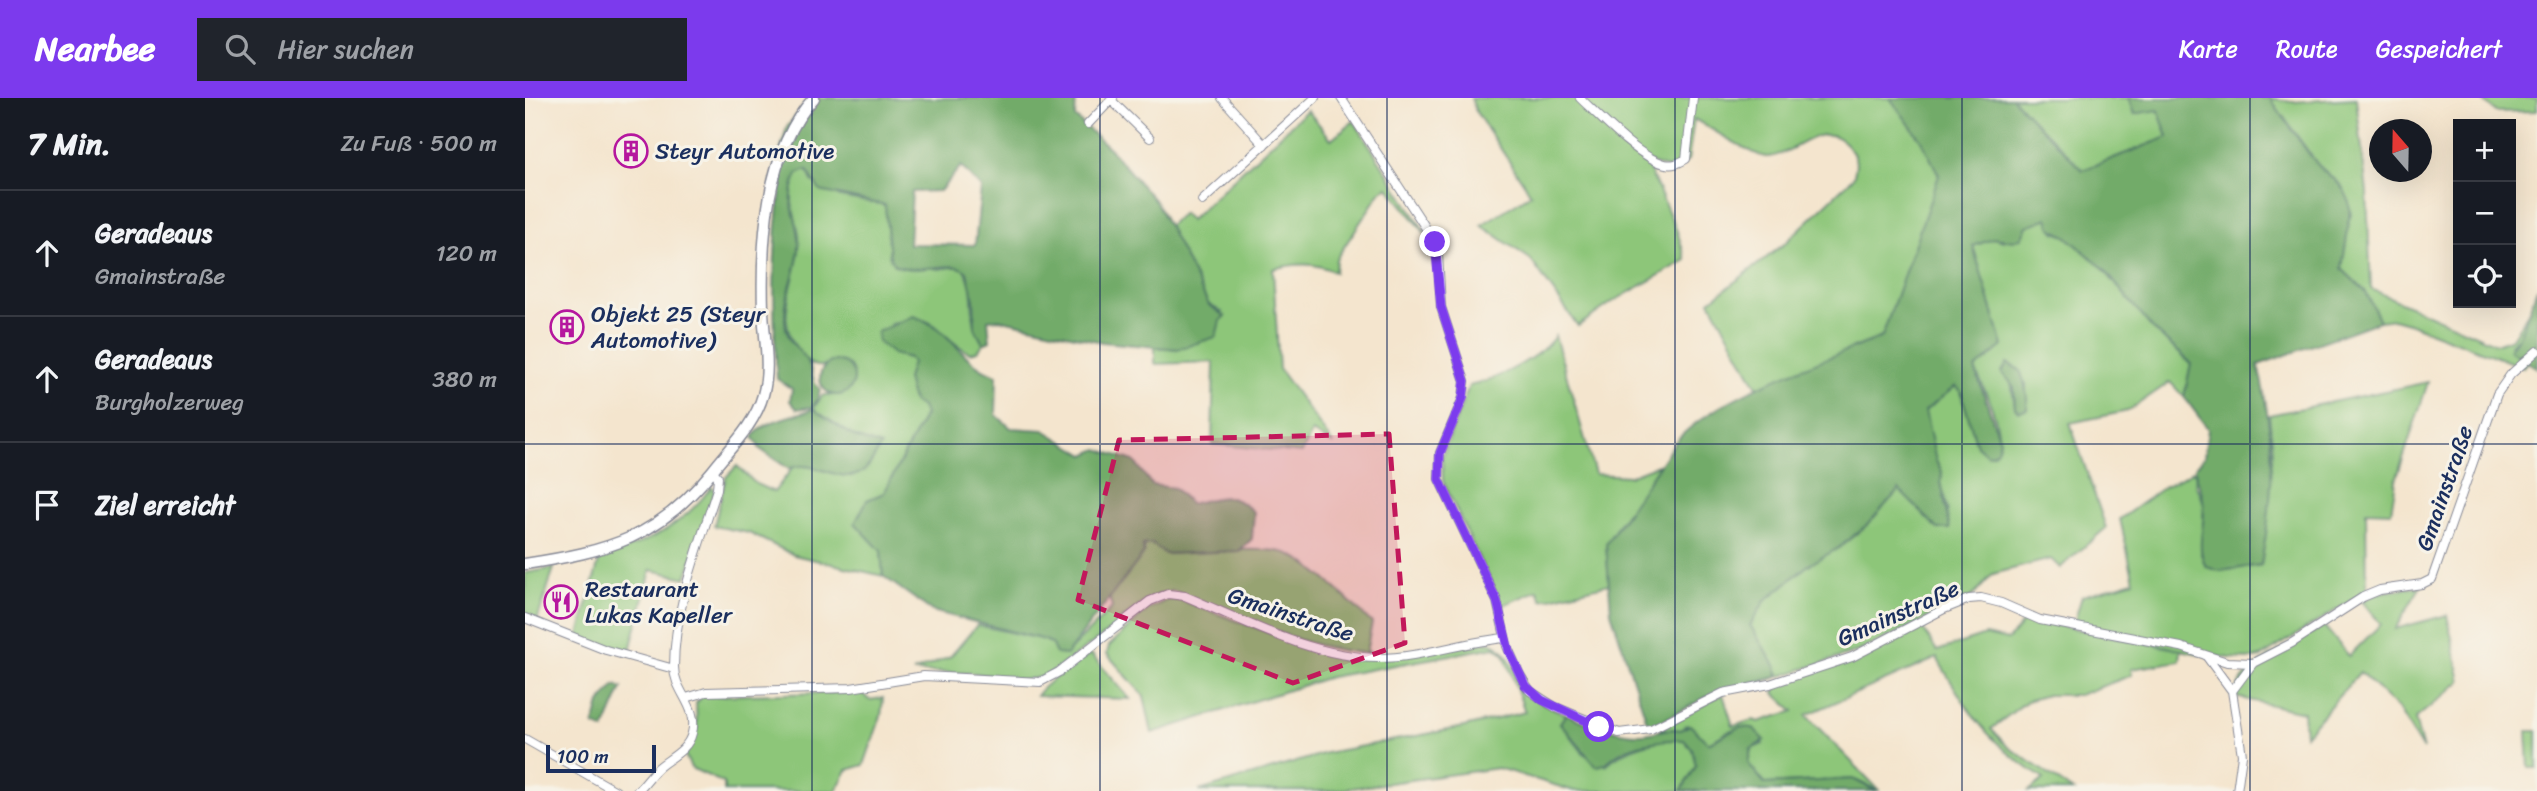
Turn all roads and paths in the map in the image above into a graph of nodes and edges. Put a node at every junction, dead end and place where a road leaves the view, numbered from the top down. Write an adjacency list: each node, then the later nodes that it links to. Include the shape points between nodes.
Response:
1 (814, 98): 13 (street, via 790,131 772,191 764,262 767,364 762,397 747,427)
2 (1222, 98): 10 (street)
3 (1315, 98): 10 (street)
4 (1341, 98): 16 (street, via 1435,242 1441,307 1465,381 1463,398 1440,453 1438,473 1497,601)
5 (1580, 98): 6 (street, via 1644,154 1665,164 1686,159)
6 (1693, 98)
7 (1112, 99): 8 (street); 9 (street)
8 (1088, 124)
9 (1150, 138)
10 (1264, 145): 11 (street)
11 (1202, 201)
12 (2537, 351): 18 (street, Gmainstraße, via 2497,394 2433,579 2363,597)
13 (713, 471): 14 (street, via 687,502 649,530 615,544); 19 (street, via 718,482 679,613)
14 (525, 564)
15 (525, 618): 19 (street)
16 (1505, 638): 17 (street, Gmainstraße, via 1525,685 1535,696 1619,733 1651,729 1723,693 1770,684 1852,657 1969,599 1991,599 2039,620 2181,647); 21 (street, Gmainstraße, via 1407,655 1362,657 1299,642 1185,596 1168,594 1150,601 1059,672 1039,682 924,676 852,688 706,692)
17 (2207, 657): 18 (street, Gmainstraße); 20 (street)
18 (2253, 663): 20 (street, Gmainstraße)
19 (674, 669): 21 (street)
20 (2232, 691): 25 (street, via 2242,755)
21 (686, 698): 24 (street, via 693,713 691,738)
22 (525, 739): 23 (street)
23 (616, 791)
24 (637, 791)
25 (2237, 791)

